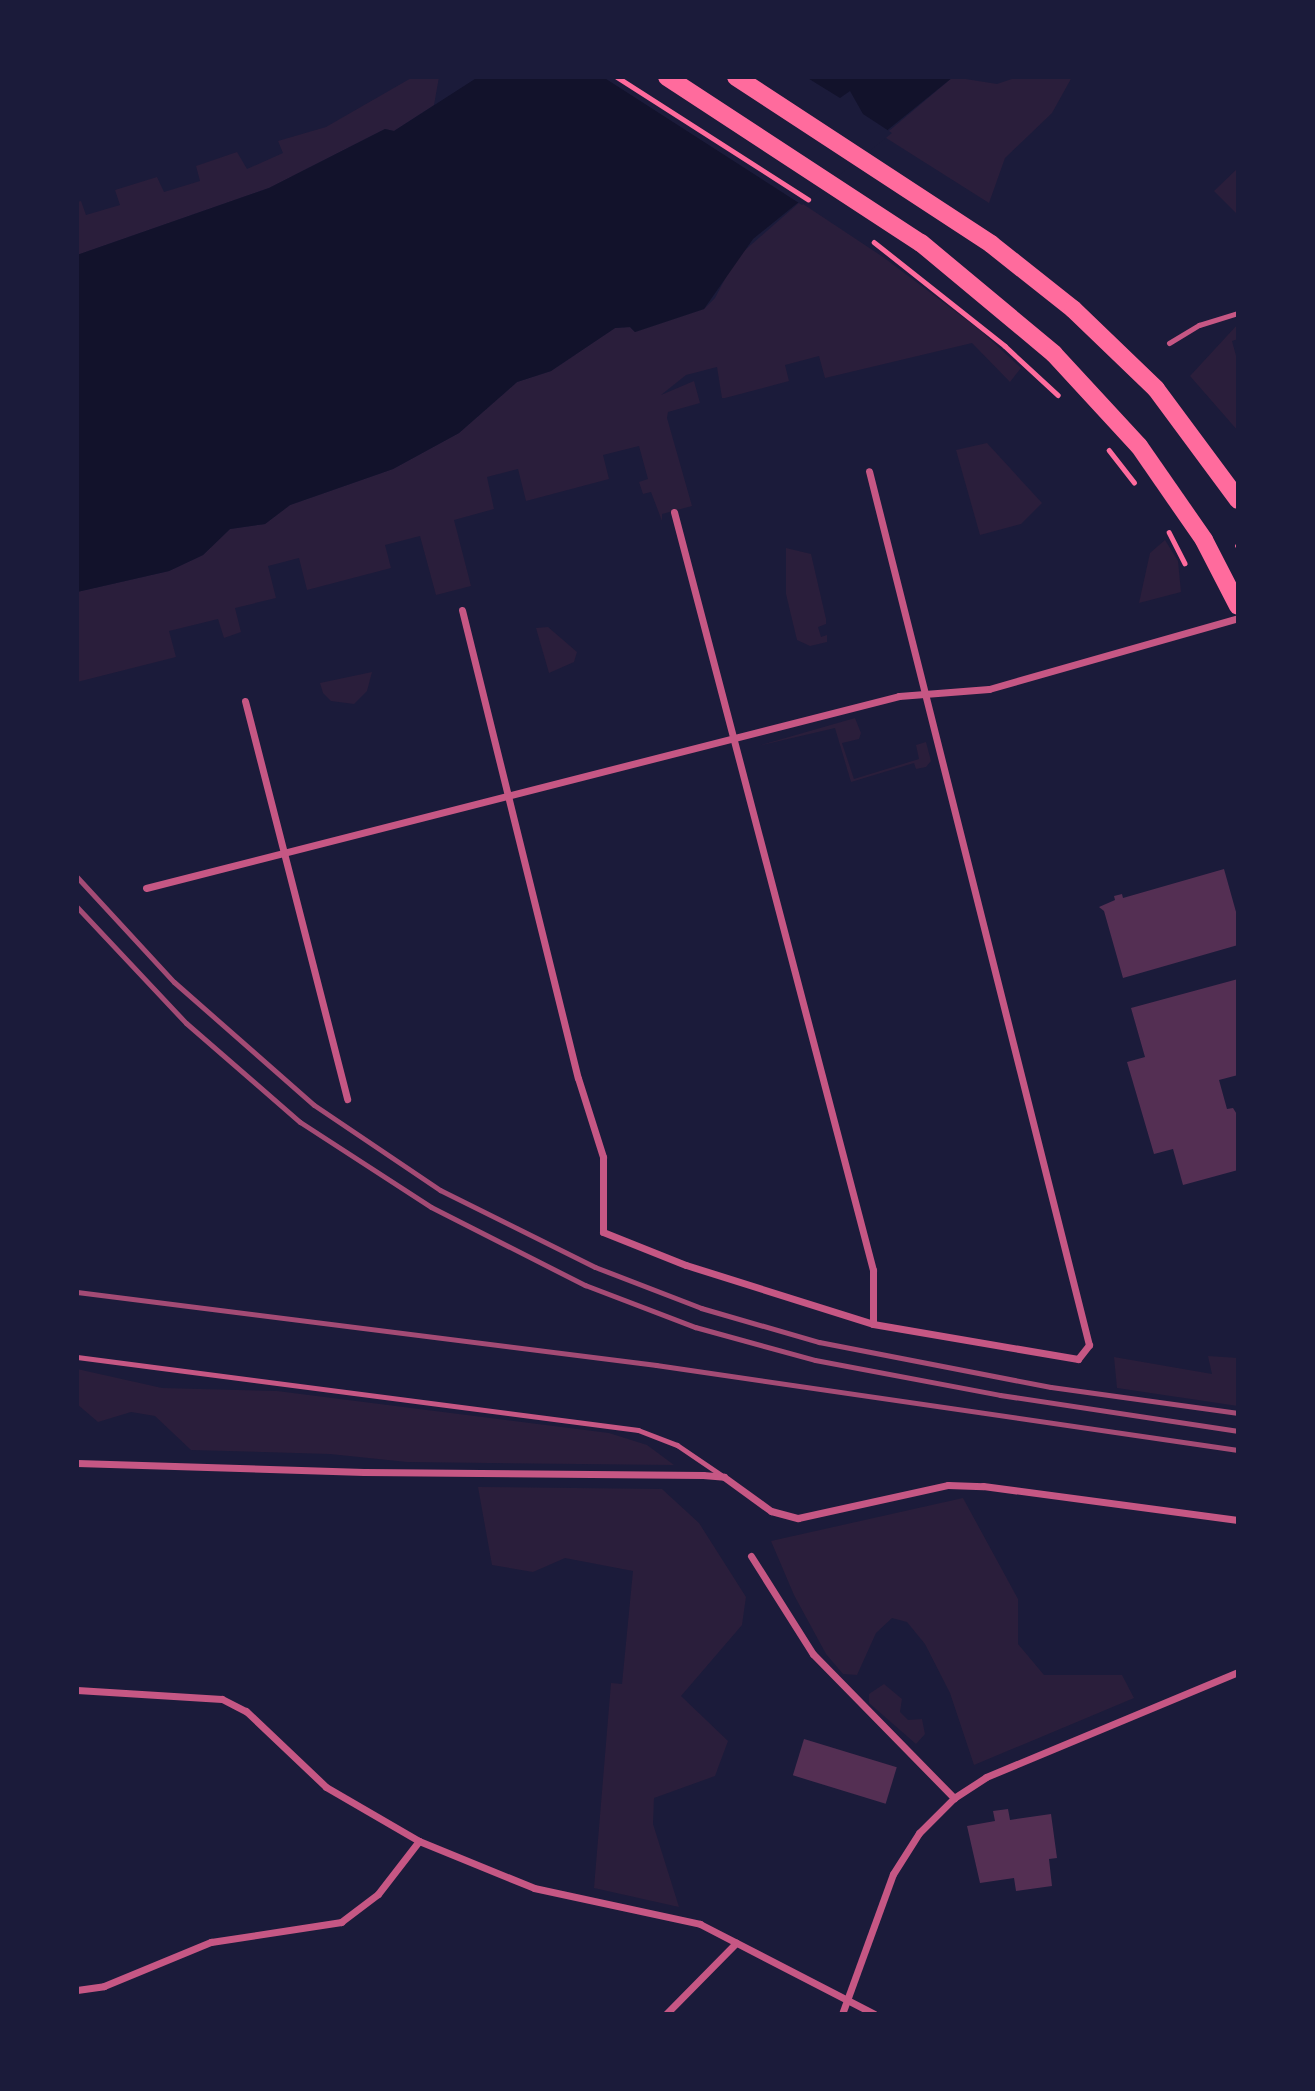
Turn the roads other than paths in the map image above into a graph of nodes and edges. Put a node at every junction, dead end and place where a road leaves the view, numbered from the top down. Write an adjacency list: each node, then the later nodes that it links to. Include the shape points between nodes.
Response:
1 (667, 77): 8 (main road, via 893,223 1006,311 1091,391 1180,503)
2 (736, 77): 6 (main road, via 925,199 1033,276 1110,342 1180,416)
3 (1238, 313): 4 (lane, via 1199,325)
4 (1169, 343)
5 (869, 471): 11 (street)
6 (1238, 500)
7 (674, 512): 13 (street)
8 (1238, 606)
9 (462, 610): 14 (street)
10 (1238, 618): 11 (street, via 989,689)
11 (926, 695): 13 (street, via 899,696); 18 (street, via 1086,1334 1085,1354 1078,1359 1054,1358)
12 (245, 701): 15 (street)
13 (732, 738): 14 (street); 18 (street, via 873,1270)
14 (508, 796): 15 (street); 18 (street, via 578,1078 603,1157 603,1231 686,1265)
15 (285, 853): 16 (street); 17 (street)
16 (146, 888)
17 (347, 1099)
18 (873, 1324)
19 (77, 1357): 21 (lane, via 638,1430 677,1445)
20 (77, 1463): 21 (street)
21 (724, 1477): 22 (street, via 772,1511 798,1518 965,1485 1042,1490)
22 (1238, 1520)
23 (751, 1556): 26 (street, via 813,1654)
24 (1238, 1672): 26 (street, via 986,1777)
25 (77, 1690): 27 (street, via 222,1699 246,1711 326,1787)
26 (954, 1798): 30 (street, via 919,1833 898,1865)
27 (419, 1841): 28 (street, via 534,1888 700,1924); 29 (street, via 378,1894 341,1922 211,1942 104,1986)
28 (736, 1943): 30 (street); 31 (street)
29 (77, 1990)
30 (847, 2000): 32 (street); 33 (street)
31 (666, 2014)
32 (842, 2014)
33 (874, 2014)

